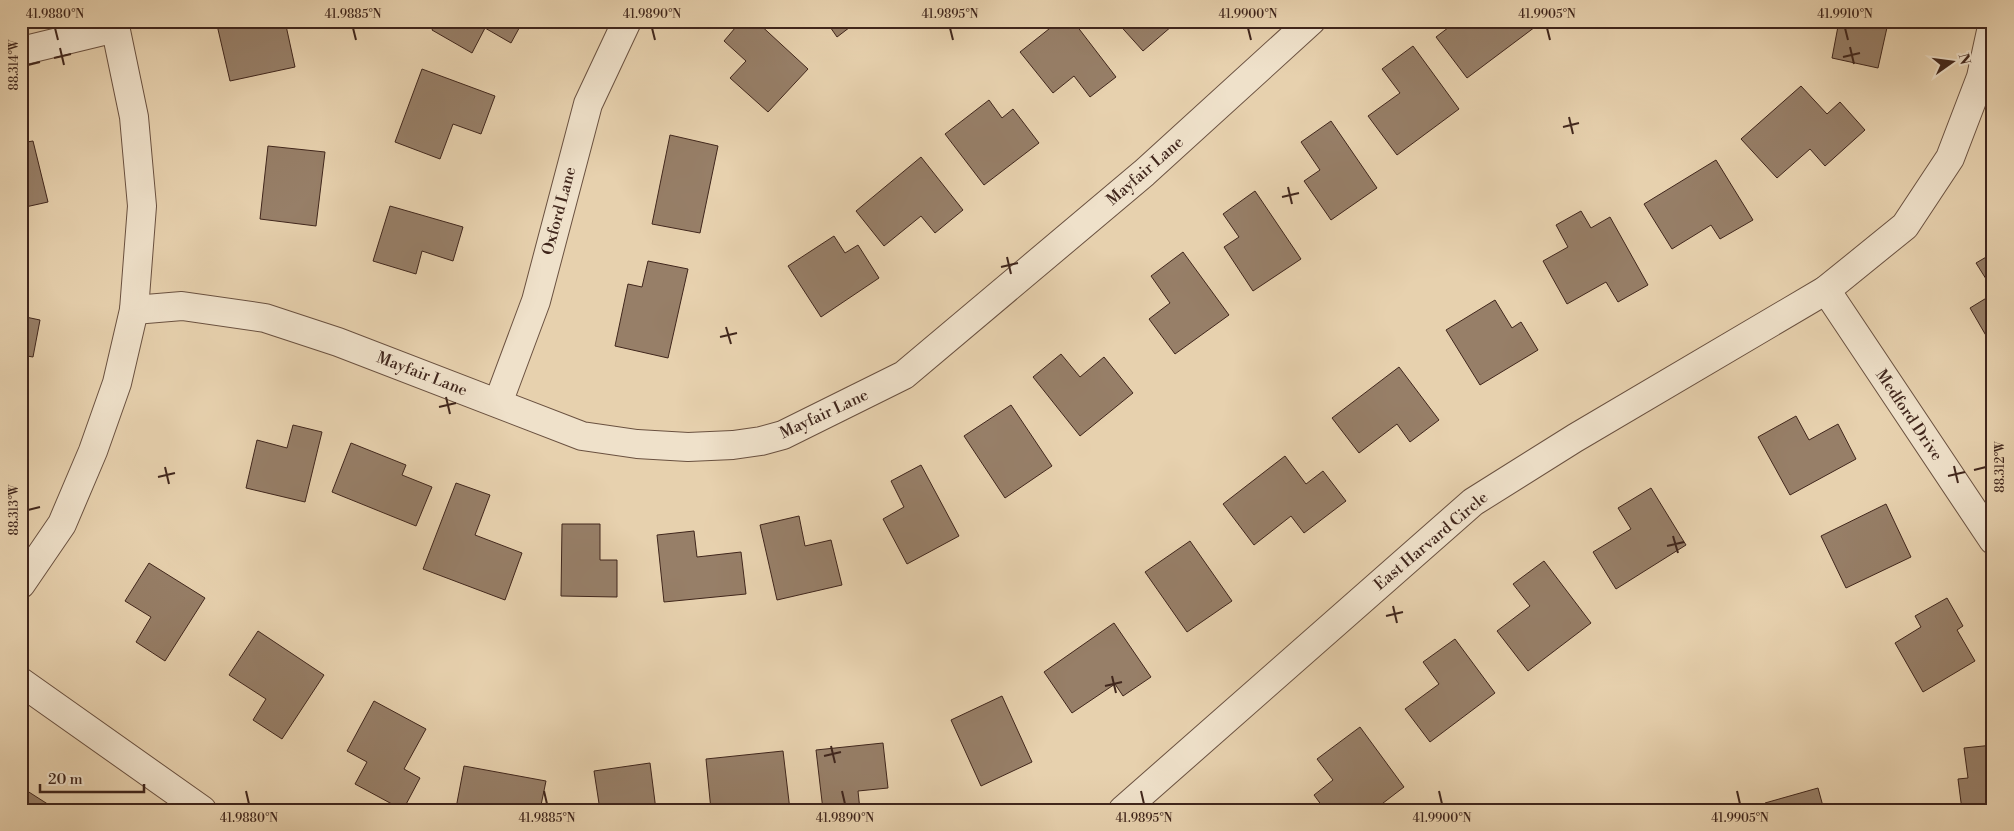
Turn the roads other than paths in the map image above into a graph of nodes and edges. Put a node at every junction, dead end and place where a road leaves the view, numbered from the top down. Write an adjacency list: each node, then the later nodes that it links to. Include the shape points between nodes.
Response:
1 (627, 21): 8 (street, Oxford Lane, via 588,104 536,301)
2 (1311, 21): 8 (street, Mayfair Lane, via 1144,173 904,375 783,435 733,445 637,444 582,436)
3 (1993, 22): 6 (street, East Harvard Circle, via 1981,77 1950,158 1905,226)
4 (115, 25): 5 (street); 7 (street, via 134,117 142,206)
5 (21, 51)
6 (1826, 290): 9 (street, Medford Drive); 13 (street, East Harvard Circle, via 1473,502)
7 (134, 310): 8 (street, Mayfair Lane, via 182,306 265,318); 10 (street, via 117,383 89,460 62,524)
8 (498, 403)
9 (1993, 540)
10 (21, 584)
11 (21, 682): 12 (street)
12 (202, 810)
13 (1123, 810)

